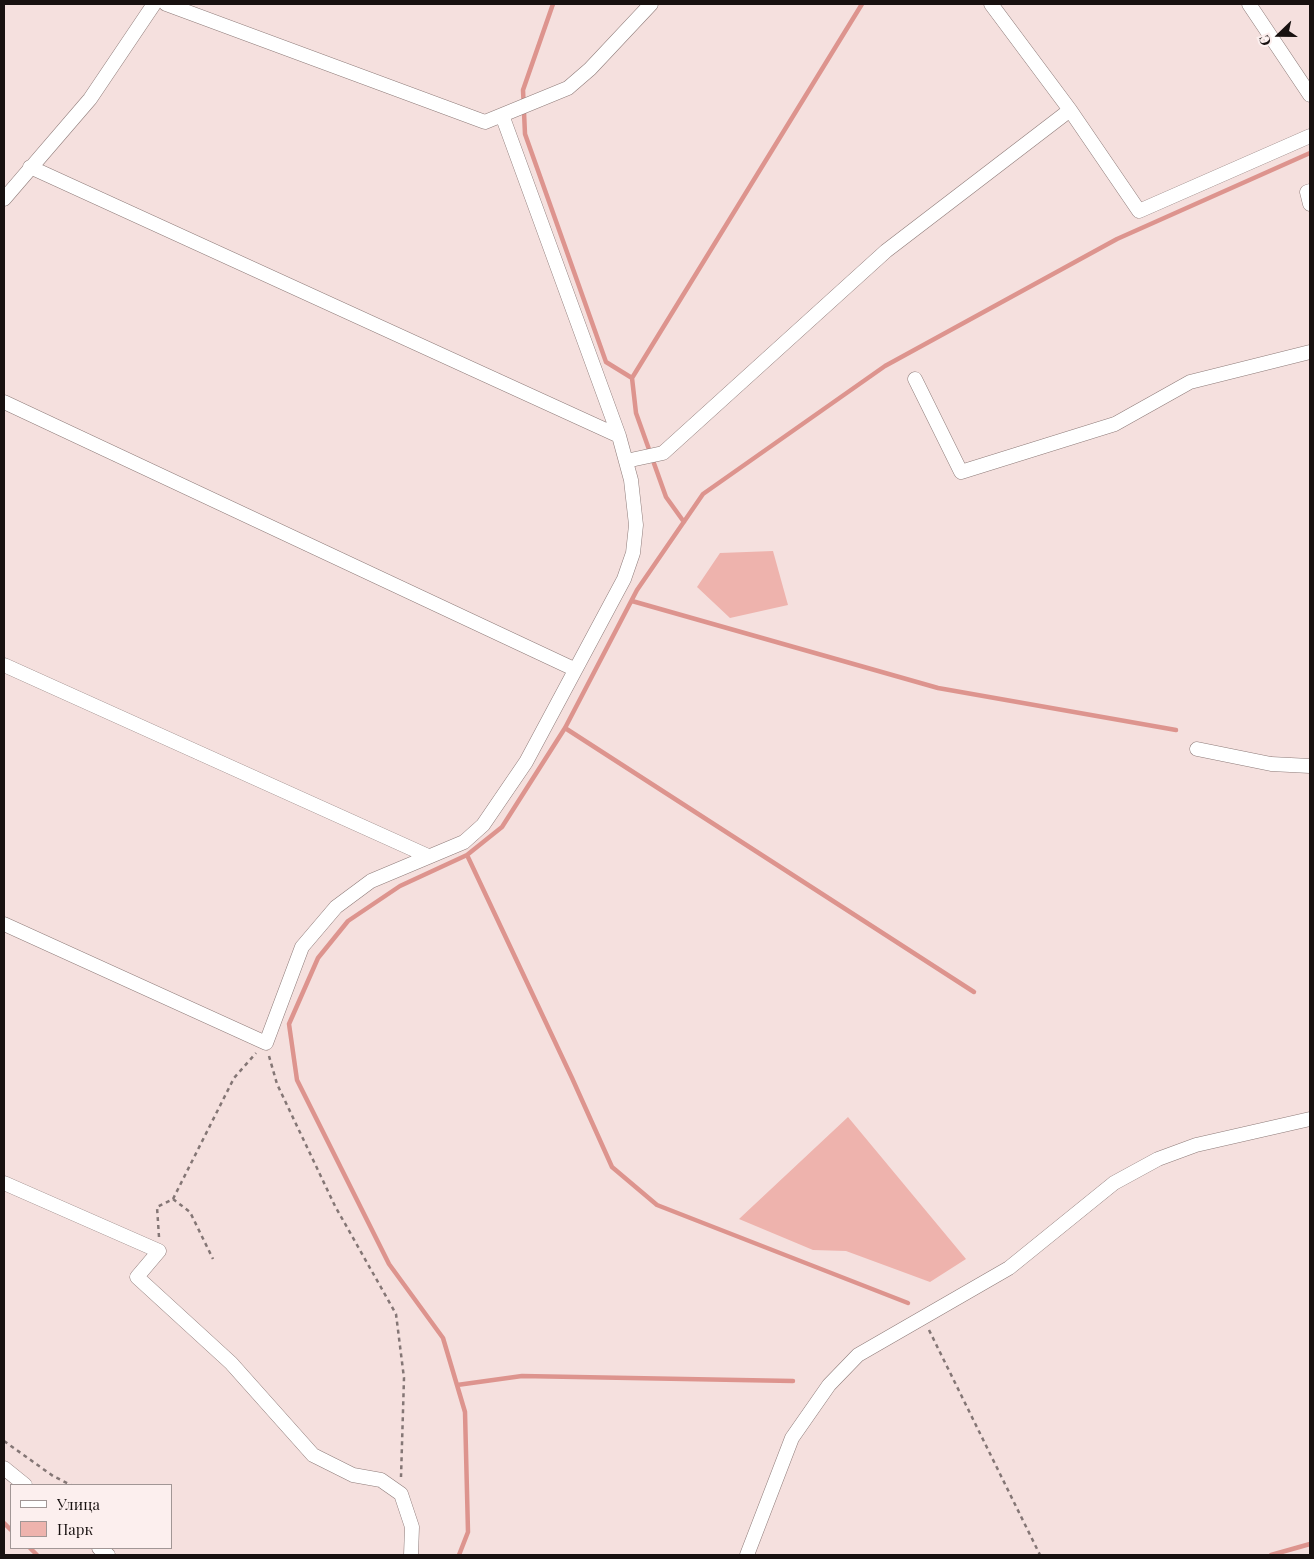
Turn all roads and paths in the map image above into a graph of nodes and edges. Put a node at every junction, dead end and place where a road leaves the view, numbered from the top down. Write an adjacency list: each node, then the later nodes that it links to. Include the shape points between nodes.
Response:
1 (154, 4): 10 (street, via 90,99)
2 (166, 4): 8 (street, via 485,122)
3 (651, 4): 8 (street, via 568,88)
4 (991, 4): 7 (street)
5 (1249, 4): 6 (street)
6 (1310, 95)
7 (1070, 110): 9 (street, via 1139,211); 18 (street, via 886,250 663,453)
8 (502, 115): 17 (street)
9 (1310, 136)
10 (30, 167): 12 (street); 17 (street)
11 (1310, 191): 13 (street, via 1307,192)
12 (4, 200)
13 (1310, 204)
14 (1310, 352): 15 (street, via 1190,382 1114,424 961,472)
15 (915, 379)
16 (4, 402): 20 (street)
17 (619, 436): 18 (street)
18 (626, 461): 20 (street, via 636,525 633,553 624,579)
19 (4, 665): 23 (street)
20 (574, 670): 23 (street, via 526,762 483,825 464,842)
21 (1197, 749): 22 (street, via 1271,764)
22 (1310, 766)
23 (428, 856): 25 (street, via 371,881 336,907 302,947)
24 (4, 924): 25 (street)
25 (266, 1043): 28 (path, via 234,1078); 36 (path, via 277,1084 335,1206 396,1314 404,1378)
26 (1310, 1119): 31 (street, via 1196,1145 1158,1159 1114,1183 1008,1268)
27 (4, 1182): 29 (street)
28 (173, 1199): 29 (path, via 157,1207); 30 (path, via 190,1212)
29 (159, 1250): 36 (street, via 137,1277 231,1363 313,1455 353,1475 381,1480)
30 (213, 1259)
31 (923, 1318): 38 (street, via 858,1355 829,1384 792,1438); 39 (path)
32 (4, 1441): 35 (path)
33 (4, 1468): 34 (street)
34 (24, 1484)
35 (69, 1484)
36 (401, 1494): 37 (street, via 412,1527)
37 (411, 1555)
38 (747, 1555)
39 (1040, 1555)

